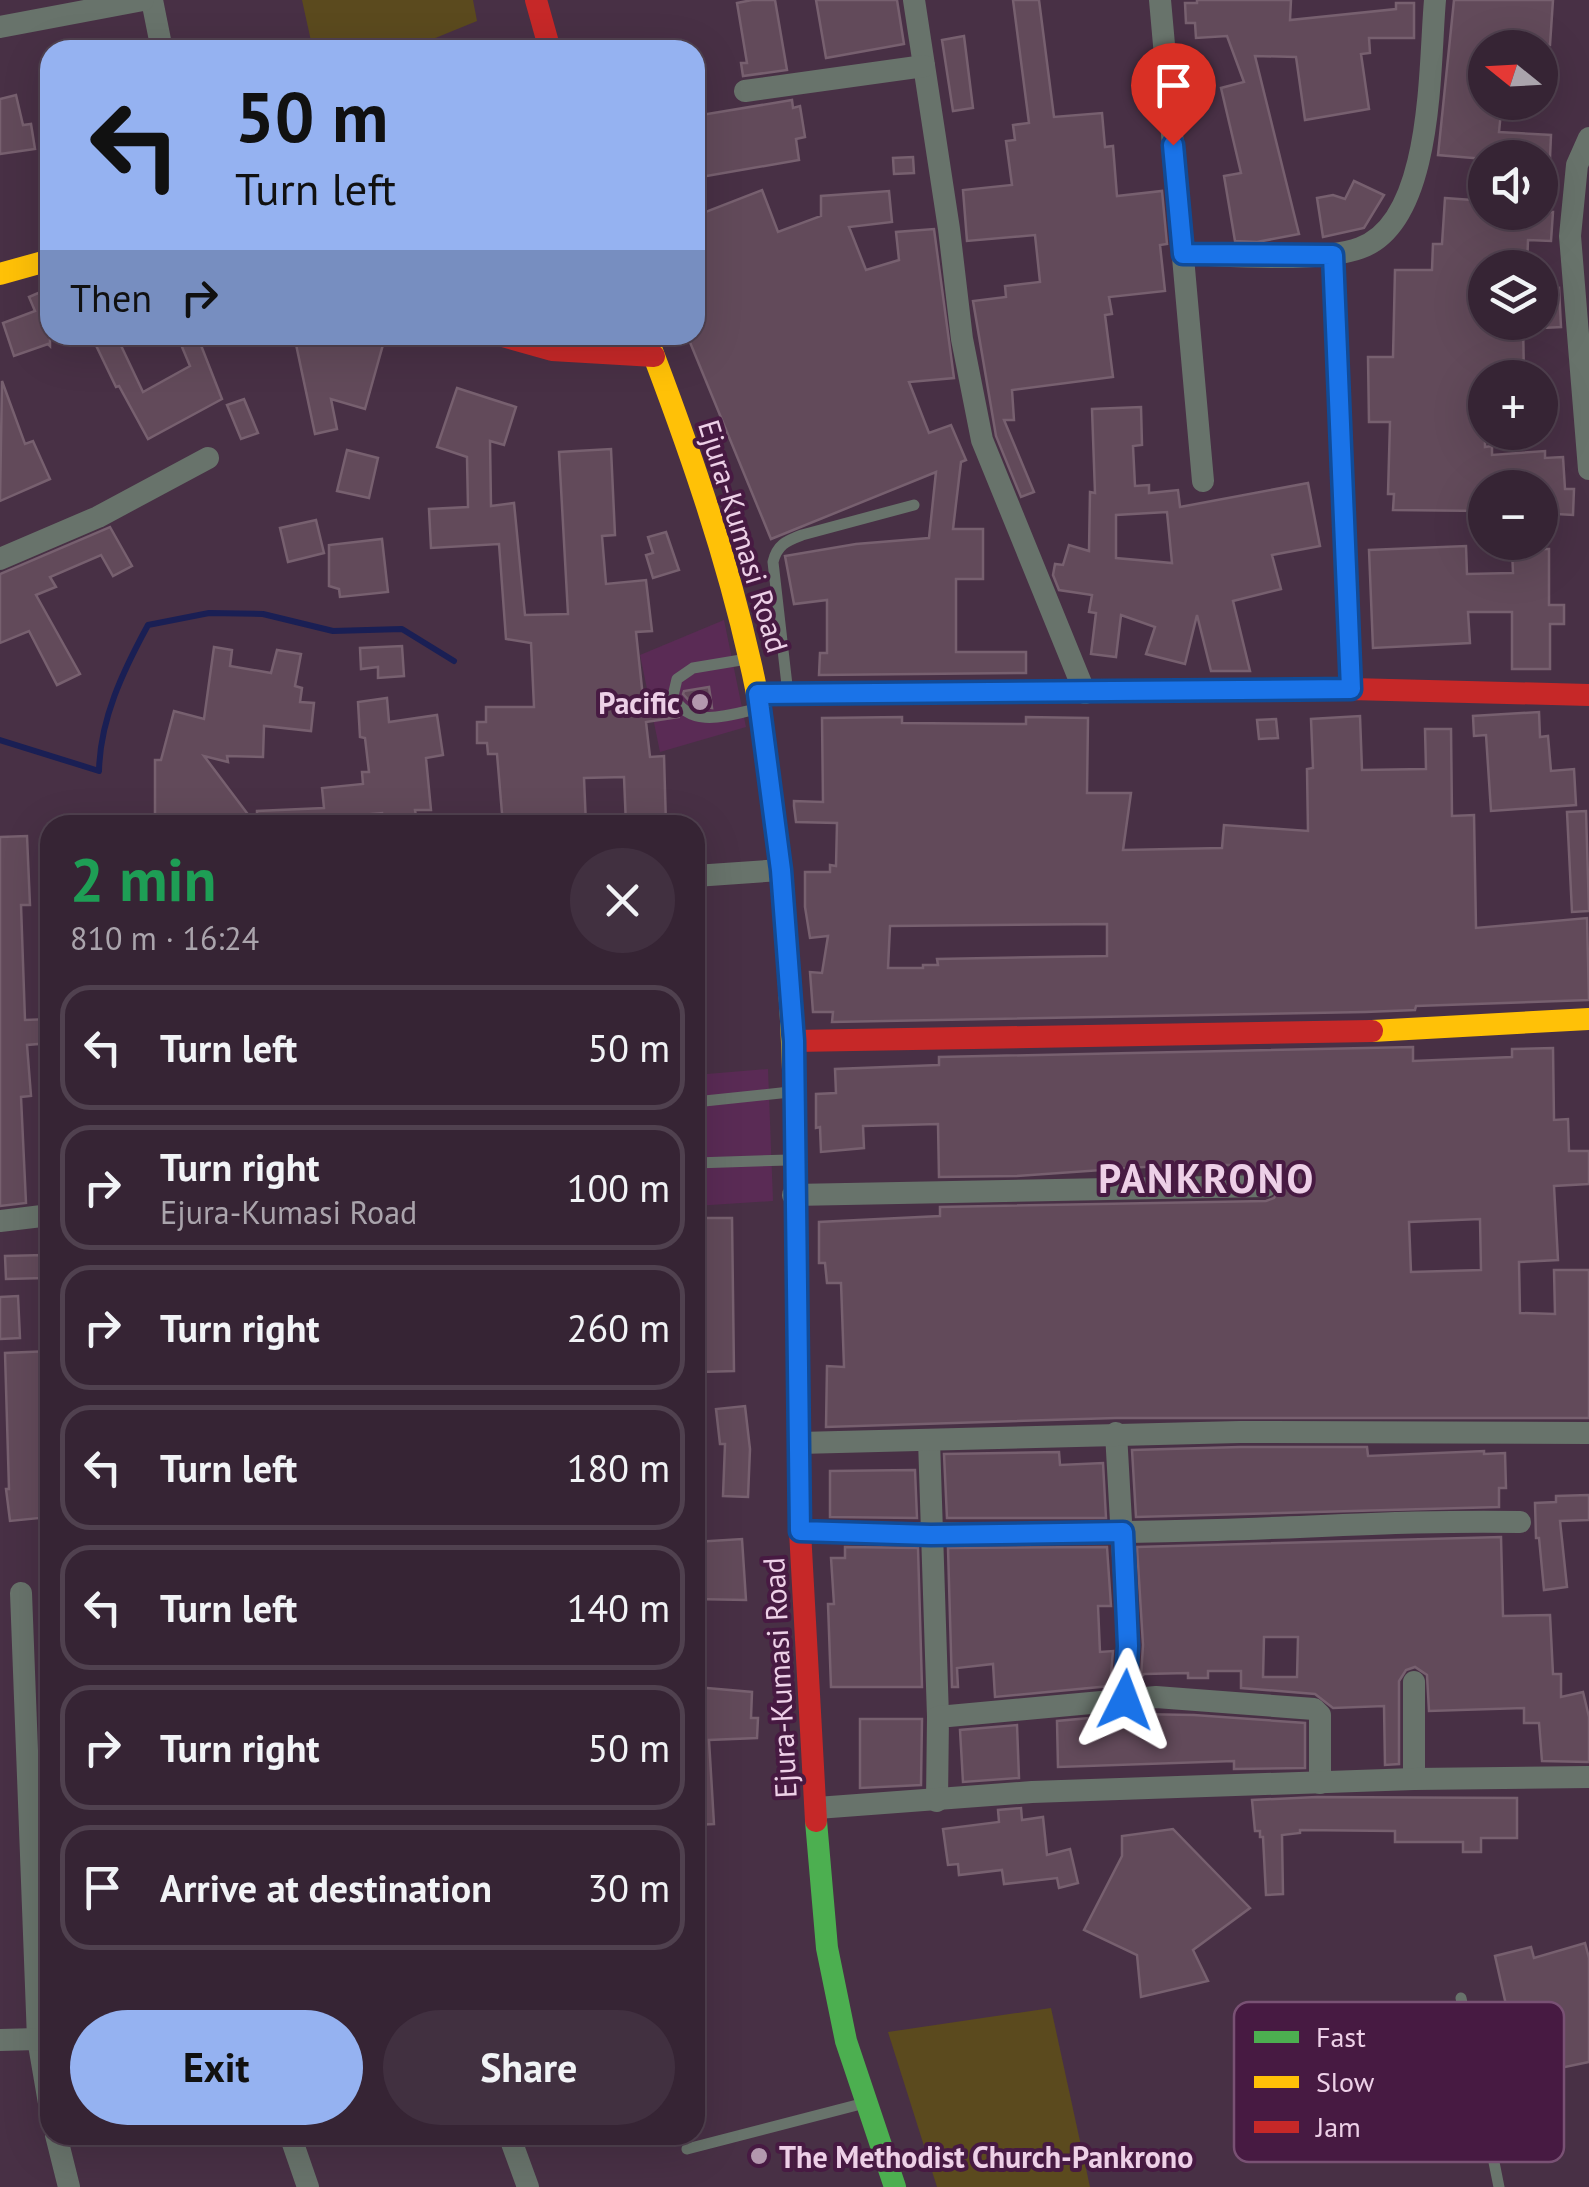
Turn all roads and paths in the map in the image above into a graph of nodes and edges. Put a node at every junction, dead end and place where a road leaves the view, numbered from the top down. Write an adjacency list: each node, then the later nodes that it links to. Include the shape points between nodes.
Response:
1 (143, 0): 7 (street)
2 (152, 0): 8 (street)
3 (536, 0): 9 (main road)
4 (914, 0): 10 (street)
5 (1160, 0): 13 (street)
6 (1434, 0): 14 (street, via 1424,126 1410,194 1390,226 1364,248)
7 (0, 28)
8 (160, 40)
9 (547, 40)
10 (924, 66): 11 (street); 26 (street, via 982,440)
11 (746, 91)
12 (1589, 138): 20 (street, via 1576,165 1570,236)
13 (1183, 254): 14 (street); 21 (street)
14 (1333, 255): 25 (street)
15 (40, 263): 16 (main road)
16 (0, 274)
17 (534, 345): 18 (main road)
18 (650, 346): 24 (main road, Ejura-Kumasi Road, via 698,471)
19 (208, 458): 23 (street, via 98,517)
20 (1589, 469)
21 (1203, 481)
22 (914, 505): 27 (lane, via 784,542 776,551)
23 (0, 559)
24 (750, 658): 29 (main road, Ejura-Kumasi Road); 29 (lane, via 692,668 677,678 672,696 696,716 712,718)
25 (1351, 689): 26 (main road); 28 (main road)
26 (1085, 693): 27 (main road)
27 (788, 694): 29 (main road)
28 (1589, 695)
29 (759, 702): 30 (main road, Ejura-Kumasi Road)
30 (781, 870): 31 (street); 33 (main road, Ejura-Kumasi Road)
31 (705, 875)
32 (1589, 1020): 33 (main road, via 1366,1031)
33 (794, 1041): 34 (main road, Ejura-Kumasi Road)
34 (794, 1092): 35 (lane); 36 (main road, Ejura-Kumasi Road)
35 (705, 1101)
36 (793, 1160): 37 (lane); 39 (main road, Ejura-Kumasi Road)
37 (705, 1162)
38 (1266, 1186): 39 (street)
39 (793, 1196): 45 (main road, Ejura-Kumasi Road)
40 (40, 1216): 41 (street)
41 (0, 1221)
42 (1589, 1433): 43 (street)
43 (1116, 1434): 44 (street); 48 (street)
44 (929, 1440): 45 (street); 49 (street)
45 (799, 1443): 47 (main road, Ejura-Kumasi Road)
46 (1520, 1522): 48 (street)
47 (800, 1531): 49 (street); 58 (main road, Ejura-Kumasi Road)
48 (1123, 1532): 49 (street); 52 (street)
49 (931, 1535): 53 (street)
50 (21, 1593): 61 (street)
51 (1414, 1682): 55 (street)
52 (1125, 1700): 53 (street); 56 (street, via 1314,1710 1320,1715)
53 (938, 1717): 57 (street)
54 (1589, 1777): 55 (street)
55 (1414, 1779): 56 (street)
56 (1320, 1783): 57 (street)
57 (937, 1800): 58 (street)
58 (816, 1808): 64 (main road, Ejura-Kumasi Road, via 827,1948)
59 (1461, 1998): 60 (lane)
60 (1462, 2002)
61 (38, 2039): 62 (street); 63 (street)
62 (0, 2040)
63 (40, 2051)
64 (865, 2103): 65 (lane); 72 (main road, Ejura-Kumasi Road)
65 (705, 2144)
66 (58, 2145): 73 (street)
67 (293, 2145): 74 (street)
68 (513, 2145): 75 (street)
69 (702, 2145): 70 (lane)
70 (686, 2149)
71 (1494, 2162): 76 (lane)
72 (892, 2186)
73 (69, 2187)
74 (308, 2187)
75 (528, 2187)
76 (1499, 2187)

